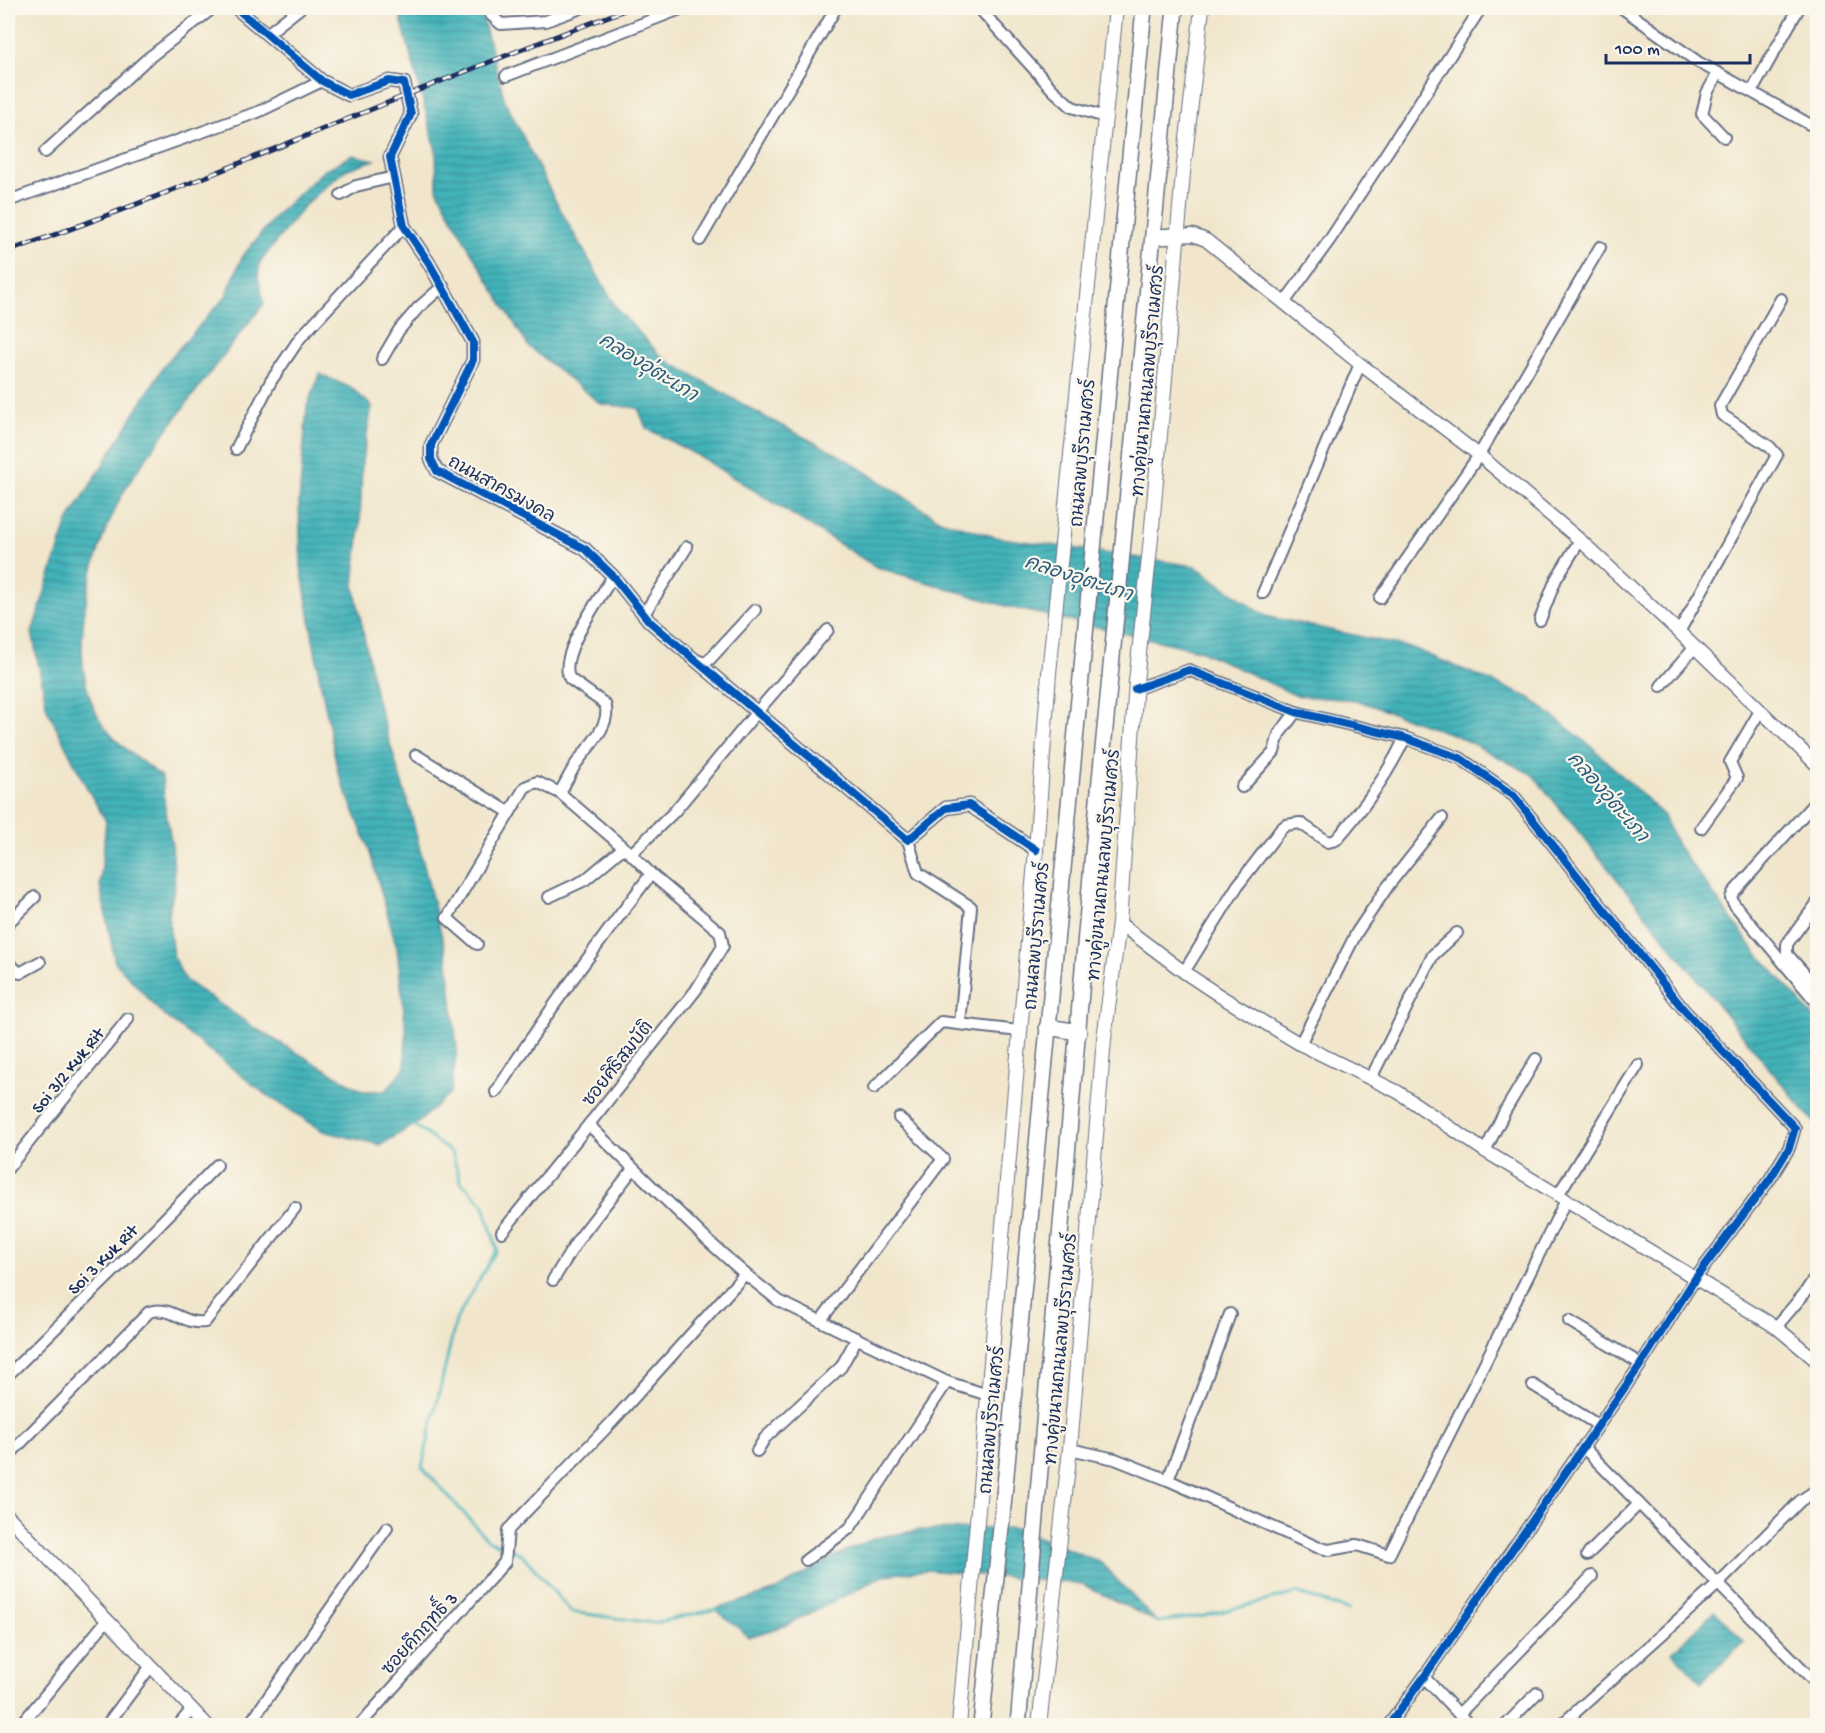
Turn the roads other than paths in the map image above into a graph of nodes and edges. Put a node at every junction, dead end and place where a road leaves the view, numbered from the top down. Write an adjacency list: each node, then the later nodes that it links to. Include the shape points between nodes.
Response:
1 (213, 8): 26 (street, via 146,60)
2 (236, 8): 18 (street, ถนนสาครมงคล)
3 (300, 8): 18 (street)
4 (488, 8): 5 (street, via 501,24 546,21)
5 (581, 8)
6 (683, 8): 20 (street)
7 (836, 8): 33 (street)
8 (980, 8): 23 (street, via 1059,96 1072,107)
9 (1116, 8): 23 (main road)
10 (1144, 8): 90 (main road, ถนนลพบุรีราเมศวร์)
11 (1175, 8): 32 (main road)
12 (1202, 8): 31 (main road, ทางคู่ขนานถนนลพบุรีราเมศวร์)
13 (1481, 8): 37 (street)
14 (1622, 8): 17 (street)
15 (1642, 8): 17 (street)
16 (1799, 8): 22 (street)
17 (1635, 17): 19 (street)
18 (267, 34): 21 (street, ถนนสาครมงคล)
19 (1718, 73): 22 (street); 25 (street, via 1702,114)
20 (506, 76)
21 (322, 81): 27 (street, ถนนสาครมงคล, via 349,95 389,81 404,83 411,114 390,157); 29 (street, via 258,112)
22 (1752, 91): 24 (street)
23 (1105, 117): 71 (main road, via 1049,673)
24 (1809, 124)
25 (1724, 137)
26 (45, 152)
27 (394, 177): 28 (street, via 356,186); 30 (street, ถนนสาครมงคล)
28 (341, 195)
29 (8, 201)
30 (404, 226): 35 (street, ถนนสาครมงคล); 40 (street, via 300,338 271,381)
31 (1177, 236): 32 (main road); 37 (street, via 1192,235 1206,240); 54 (main road, ทางคู่ขนานถนนลพบุรีราเมศวร์)
32 (1153, 237): 92 (main road)
33 (700, 240)
34 (1600, 247): 41 (street)
35 (443, 286): 38 (street, via 399,330); 44 (street, ถนนสาครมงคล, via 472,342 473,360 431,445 433,466 585,549)
36 (1781, 299): 51 (street, via 1720,406 1722,415 1777,455)
37 (1284, 303): 39 (street)
38 (382, 359)
39 (1360, 364): 41 (street); 45 (street)
40 (236, 449)
41 (1479, 455): 42 (street); 46 (street)
42 (1580, 540): 49 (street, via 1556,579); 51 (street)
43 (687, 547): 48 (street)
44 (613, 576): 48 (street, ถนนสาครมงคล); 63 (street, via 577,636 566,673 604,704 605,719)
45 (1263, 593)
46 (1380, 598)
47 (755, 610): 53 (street, via 710,659 705,663)
48 (644, 614): 53 (street, ถนนสาครมงคล)
49 (1540, 620)
50 (828, 630): 57 (street)
51 (1679, 632): 52 (street)
52 (1695, 648): 55 (street); 56 (street)
53 (696, 660): 57 (street, ถนนสาครมงคล)
54 (1136, 686): 58 (street, via 1189,670); 78 (main road, ทางคู่ขนานถนนลพบุรีราเมศวร์)
55 (1661, 686)
56 (1760, 711): 61 (street); 67 (street, via 1730,762 1737,778)
57 (756, 712): 69 (street, ถนนสาครมงคล); 72 (street, via 674,812)
58 (1296, 712): 59 (street); 62 (street, via 1279,734 1274,752)
59 (1405, 738): 83 (street, via 1375,792 1336,840 1328,842 1300,823 1281,829 1238,885); 110 (street, via 1460,758 1514,796 1684,1010 1795,1128 1789,1148 1770,1179)
60 (416, 755): 65 (street)
61 (1818, 766)
62 (1242, 787)
63 (560, 793): 65 (street, via 537,782 525,787); 72 (street, ซอยศิริสมบัติ)
64 (1818, 799): 87 (street, via 1731,898)
65 (508, 812): 70 (street)
66 (1442, 818): 93 (street, via 1388,886 1358,932)
67 (1701, 828)
68 (479, 837): 70 (street)
69 (908, 840): 71 (street, via 946,808 969,805); 89 (street, via 918,873 971,907)
70 (491, 843): 80 (street, via 447,918)
71 (1036, 850): 91 (main road)
72 (627, 851): 73 (street, ซอยศิริสมบัติ); 75 (street, via 585,880)
73 (651, 874): 98 (street, via 576,973); 100 (street, ซอยศิริสมบัติ, via 720,932 723,946 696,990)
74 (35, 897): 77 (street)
75 (549, 897)
76 (1818, 902): 86 (street, via 1786,949)
77 (8, 923)
78 (1119, 923): 83 (street); 125 (main road, ทางคู่ขนานถนนลพบุรีราเมศวร์, via 1104,1039)
79 (1457, 933): 96 (street, via 1433,955)
80 (477, 944)
81 (40, 962): 84 (street)
82 (8, 963): 84 (street)
83 (1184, 972): 93 (street)
84 (20, 973): 85 (street)
85 (8, 978)
86 (1818, 989)
87 (1818, 1004)
88 (128, 1020): 103 (street, Soi 3/2 Kuk Rit)
89 (960, 1024): 91 (street); 97 (street, via 941,1022)
90 (1047, 1027): 92 (main road); 151 (main road, ถนนลพบุรีราเมศวร์)
91 (1019, 1031): 122 (main road)
92 (1079, 1032): 152 (main road)
93 (1300, 1044): 96 (street)
94 (1536, 1059): 101 (street)
95 (1638, 1065): 105 (street)
96 (1371, 1078): 101 (street)
97 (874, 1088)
98 (496, 1092)
99 (899, 1118): 113 (street, via 943,1159)
100 (590, 1123): 104 (street, ซอยศิริสมบัติ); 107 (street)
101 (1485, 1151): 105 (street)
102 (217, 1165): 119 (street, Soi 3 Kuk Rit)
103 (8, 1168)
104 (633, 1169): 109 (street, ซอยศิริสมบัติ); 111 (street, via 578,1240)
105 (1562, 1198): 110 (street); 128 (street, via 1389,1555 1357,1545 1329,1550 1317,1547)
106 (295, 1208): 127 (street, via 205,1322 192,1322 165,1310 149,1312)
107 (502, 1232)
108 (1818, 1273): 115 (street)
109 (745, 1274): 113 (street, ซอยศิริสมบัติ, via 779,1301); 149 (street, ซอยคึกฤทธิ์ 3, via 508,1530 505,1562)
110 (1695, 1279): 115 (street); 118 (street)
111 (553, 1280)
112 (1230, 1314): 128 (street)
113 (821, 1320): 116 (street, ซอยศิริสมบัติ)
114 (1569, 1322): 118 (street)
115 (1776, 1327): 117 (street)
116 (857, 1338): 120 (street, ซอยศิริสมบัติ); 126 (street, via 841,1367 765,1438)
117 (1818, 1362)
118 (1641, 1364): 123 (street)
119 (8, 1375)
120 (947, 1382): 122 (street, ซอยศิริสมบัติ); 134 (street, via 849,1528)
121 (1533, 1385): 123 (street)
122 (988, 1395): 150 (main road)
123 (1598, 1425): 124 (street)
124 (1583, 1447): 130 (street); 139 (street)
125 (1070, 1449): 128 (street, via 1115,1459); 153 (main road, ทางคู่ขนานถนนลพบุรีราเมศวร์)
126 (757, 1451)
127 (8, 1456)
128 (1168, 1480)
129 (1817, 1492): 136 (street, via 1800,1501)
130 (1639, 1504): 133 (street); 136 (street)
131 (8, 1516): 137 (street)
132 (387, 1528): 148 (street)
133 (1587, 1555)
134 (806, 1560)
135 (1592, 1576): 143 (street)
136 (1718, 1584): 140 (street); 157 (street)
137 (107, 1620): 138 (street); 144 (street)
138 (151, 1666): 142 (street); 145 (street)
139 (1424, 1677): 143 (street); 154 (street)
140 (1818, 1685)
141 (1537, 1693): 156 (street)
142 (192, 1709): 146 (street); 147 (street)
143 (1460, 1714): 155 (street)
144 (20, 1725)
145 (106, 1725)
146 (178, 1725)
147 (208, 1725)
148 (248, 1725)
149 (359, 1725)
150 (959, 1725)
151 (981, 1725)
152 (1018, 1725)
153 (1039, 1725)
154 (1388, 1725)
155 (1470, 1725)
156 (1505, 1725)
157 (1560, 1725)

